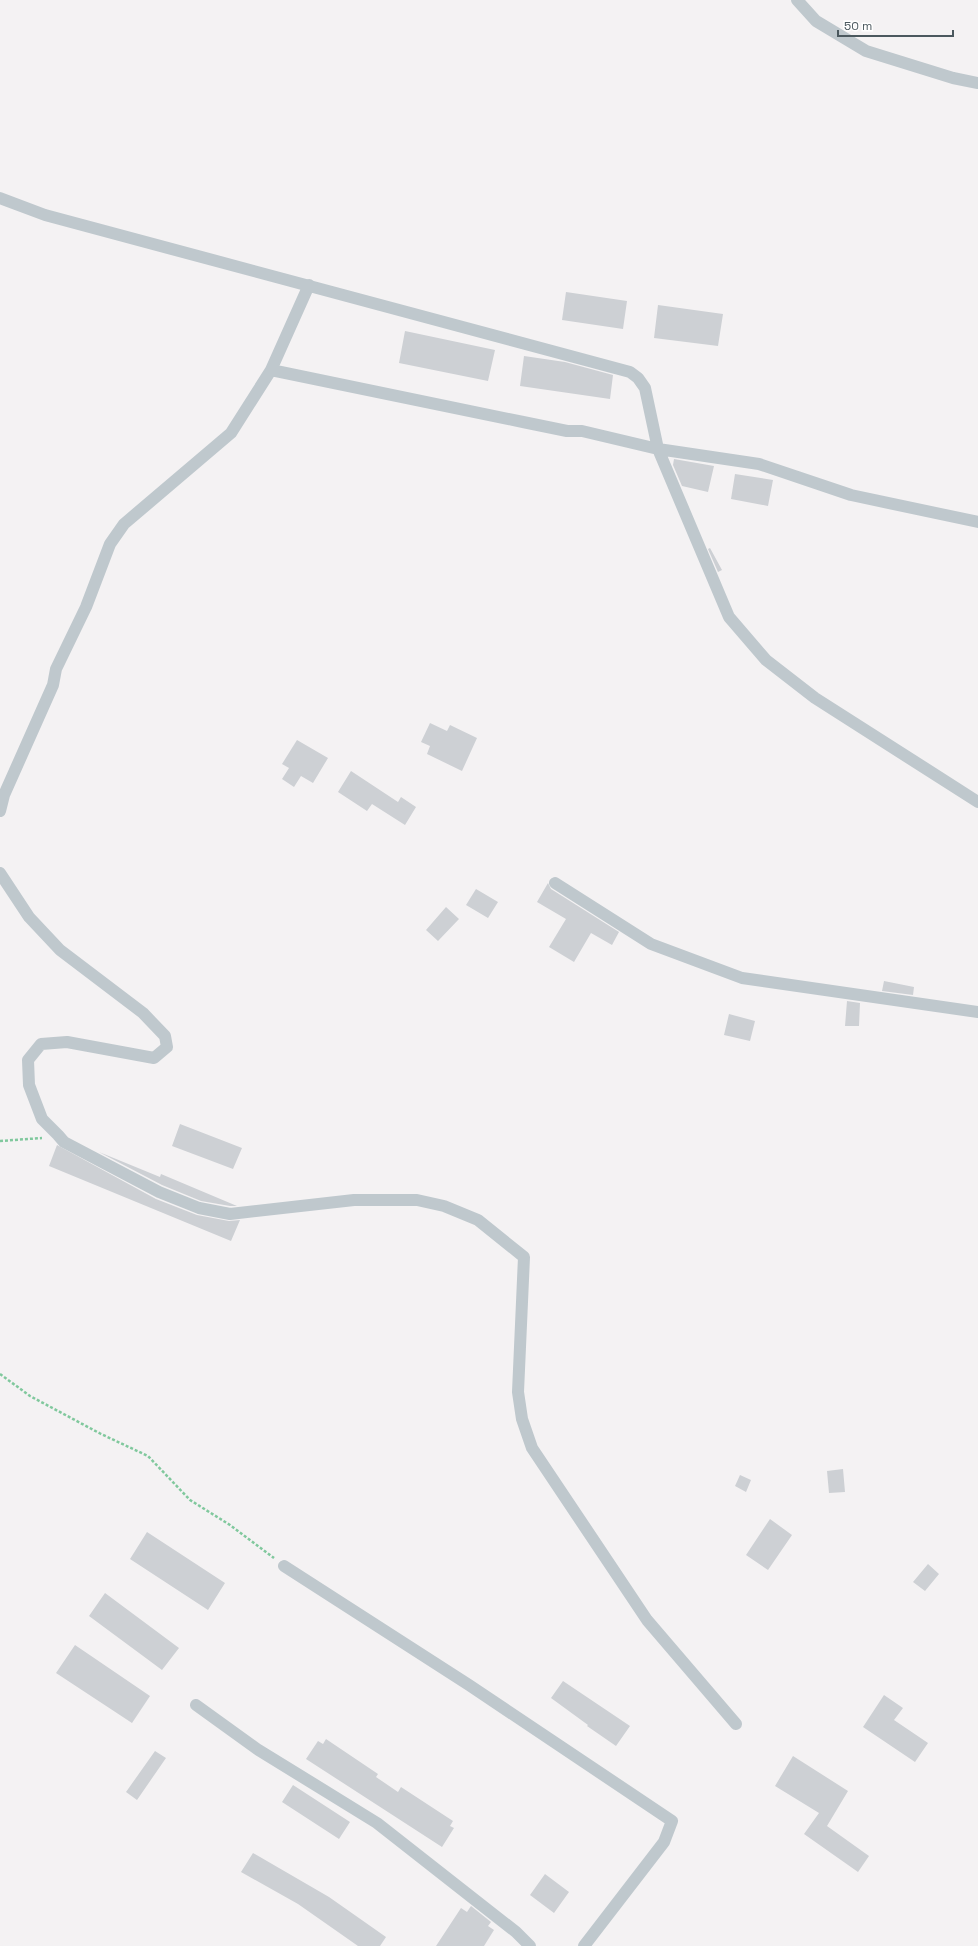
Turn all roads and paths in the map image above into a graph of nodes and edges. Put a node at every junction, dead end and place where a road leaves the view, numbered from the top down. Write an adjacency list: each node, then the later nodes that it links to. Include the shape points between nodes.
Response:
1 (797, 0): 2 (street, via 816,21 866,51)
2 (978, 83)
3 (0, 198): 4 (street, via 45,215)
4 (309, 285): 5 (street); 6 (street, via 630,372 644,388)
5 (272, 370): 6 (street, via 567,431 582,431); 9 (street, via 231,433 124,524 110,544 86,607 56,668 53,685 4,795)
6 (658, 449): 7 (street, via 759,464 851,495); 8 (street, via 729,617 766,660 815,698)
7 (978, 522)
8 (978, 802)
9 (0, 811)
10 (0, 873): 13 (street, via 29,917 60,950 143,1013 165,1036 167,1047 154,1058 67,1042 41,1044 28,1060 28,1085 42,1119)
11 (555, 883): 12 (street, via 651,944 742,978)
12 (978, 1012)
13 (58, 1136): 14 (path); 18 (street, via 64,1142 159,1192 199,1208 230,1214 354,1200 417,1200 444,1206 478,1220 524,1257 518,1392 522,1419 532,1448 647,1620)
14 (0, 1142)
15 (0, 1374): 16 (path, via 30,1396 148,1456 190,1500 230,1525)
16 (284, 1566): 20 (street, via 470,1685 672,1821 664,1842)
17 (196, 1705): 19 (street, via 257,1748 377,1823 516,1932)
18 (736, 1724)
19 (530, 1946)
20 (584, 1946)

